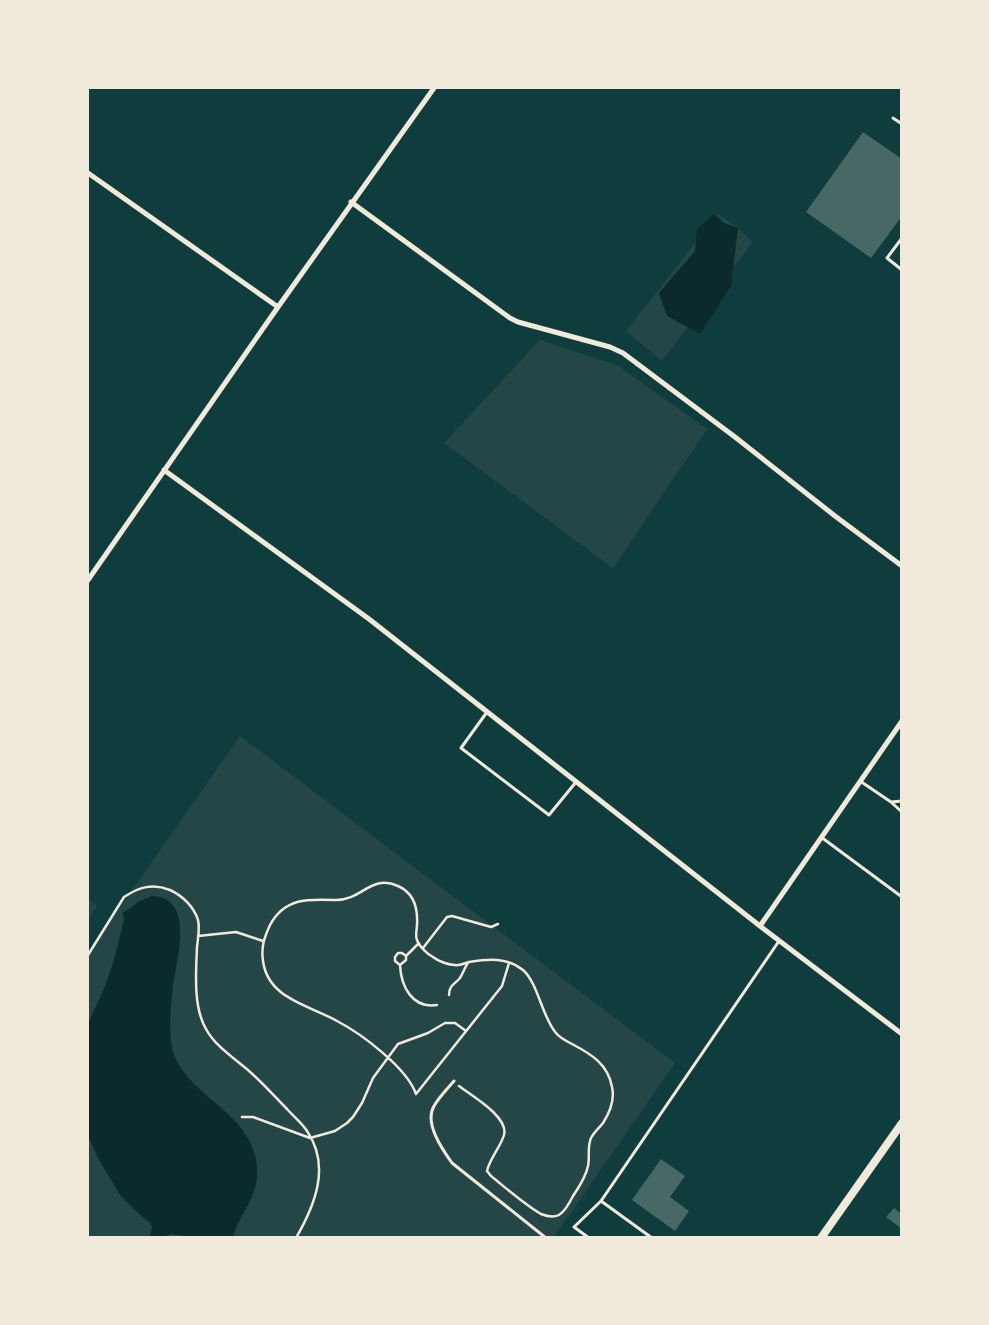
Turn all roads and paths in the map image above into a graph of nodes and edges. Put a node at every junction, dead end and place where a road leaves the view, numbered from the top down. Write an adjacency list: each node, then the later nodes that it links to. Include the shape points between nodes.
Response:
1 (434, 88): 5 (street)
2 (893, 118): 3 (lane)
3 (902, 124)
4 (88, 174): 8 (street)
5 (351, 202): 8 (street); 10 (street, via 510,318 623,353)
6 (902, 238): 7 (lane, via 887,258)
7 (902, 270)
8 (278, 307): 9 (street)
9 (164, 470): 11 (street); 12 (street, via 369,619)
10 (902, 566)
11 (88, 580)
12 (487, 712): 14 (street); 14 (lane, via 461,748 549,815)
13 (902, 721): 15 (street)
14 (576, 782): 22 (street)
15 (860, 782): 17 (lane); 19 (street)
16 (902, 801): 17 (lane)
17 (891, 802): 18 (lane)
18 (902, 812)
19 (822, 838): 20 (lane); 22 (street)
20 (902, 897)
21 (498, 924): 27 (path, via 491,927 447,917)
22 (760, 926): 25 (street)
23 (198, 936): 24 (path, via 236,932); 28 (path, via 198,922 186,900 168,889 142,887 124,897); 41 (path, via 197,996 205,1028 218,1044 260,1080)
24 (263, 941): 26 (path, via 277,914 296,902 304,899 347,900 372,885 388,882 401,887 416,904 416,939); 37 (path, via 266,975 281,994 339,1022)
25 (779, 941): 36 (street); 42 (lane)
26 (419, 943): 27 (path); 29 (path)
27 (422, 948): 30 (path, via 432,957 455,966)
28 (88, 955)
29 (406, 956): 32 (path); 32 (path, via 402,953 395,957)
30 (468, 962): 31 (path, via 493,959); 33 (path)
31 (509, 963): 35 (path, via 502,986); 38 (path, via 524,971 558,1036 596,1058 605,1068 612,1086 611,1108 591,1139 588,1166 572,1199 560,1214 550,1217 540,1213 491,1176 489,1162 505,1134 504,1124)
32 (400, 965): 34 (path, via 400,976 407,992 418,1002)
33 (449, 995)
34 (437, 1005)
35 (466, 1031): 37 (path, via 455,1023 445,1023 398,1044); 37 (path, via 416,1094 400,1068)
36 (902, 1034)
37 (387, 1058): 41 (path, via 348,1123 335,1131)
38 (454, 1081): 44 (lane, via 430,1115 446,1154 452,1163)
39 (242, 1117): 41 (path, via 253,1116)
40 (902, 1123): 47 (street)
41 (310, 1138): 43 (path, via 316,1148 320,1176 308,1217)
42 (601, 1201): 45 (lane, via 574,1227); 46 (lane)
43 (296, 1238)
44 (546, 1238)
45 (588, 1238)
46 (652, 1238)
47 (822, 1238)

